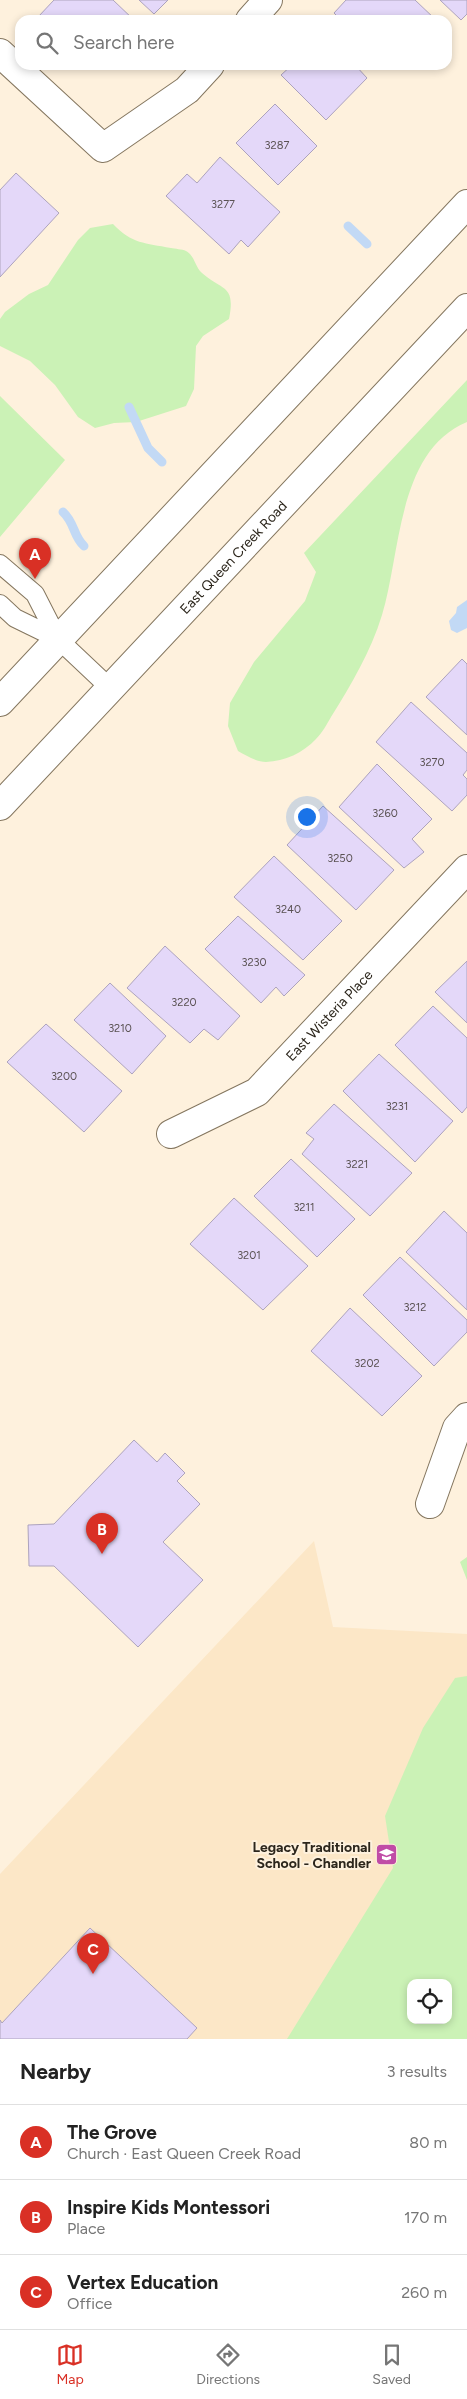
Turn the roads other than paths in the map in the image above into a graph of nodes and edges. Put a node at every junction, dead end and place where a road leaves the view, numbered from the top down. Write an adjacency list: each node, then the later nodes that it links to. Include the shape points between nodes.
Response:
1 (268, 0): 2 (main road)
2 (254, 15)
3 (0, 53): 4 (main road)
4 (15, 67)
5 (18, 70): 6 (main road, via 103,148 187,90)
6 (205, 70)
7 (467, 204): 11 (main road)
8 (467, 308): 12 (main road, East Queen Creek Road)
9 (0, 564): 11 (lane, via 35,594)
10 (0, 604): 11 (lane, via 15,618)
11 (58, 639): 12 (lane); 13 (main road)
12 (111, 689): 14 (main road, East Queen Creek Road)
13 (0, 702)
14 (0, 806)
15 (467, 869): 16 (main road, East Wisteria Place, via 258,1092)
16 (171, 1134)
17 (467, 1418): 18 (main road, via 457,1428)
18 (430, 1504)

